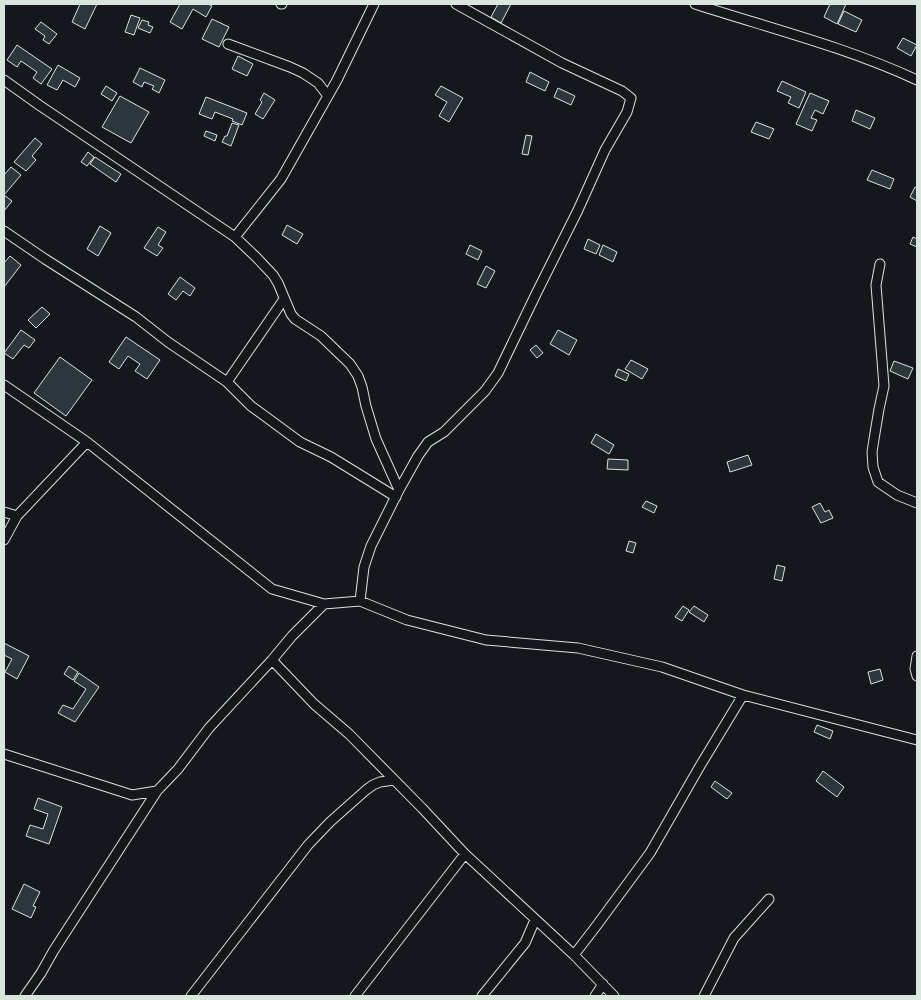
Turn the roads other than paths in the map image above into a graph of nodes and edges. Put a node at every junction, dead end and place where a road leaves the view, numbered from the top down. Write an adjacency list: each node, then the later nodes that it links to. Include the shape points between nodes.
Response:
1 (374, 4): 7 (street)
2 (456, 4): 15 (street, via 631,98 498,373 485,391 444,432 428,442)
3 (695, 4): 6 (street, via 815,41)
4 (228, 44): 7 (street, via 303,73 318,83)
5 (4, 80): 9 (street)
6 (917, 80)
7 (328, 96): 9 (street, via 281,179)
8 (4, 231): 12 (street, via 136,317)
9 (235, 237): 11 (street, via 273,276)
10 (880, 264): 16 (street, via 876,285 884,386 872,452 873,467 878,482)
11 (284, 299): 12 (street); 15 (street, via 295,319 321,336 358,376 376,439)
12 (227, 382): 15 (street, via 251,406 300,442)
13 (4, 385): 14 (street)
14 (87, 442): 18 (street); 21 (street, via 272,589)
15 (398, 493): 20 (street, via 371,546 364,567)
16 (917, 503)
17 (4, 512): 18 (street)
18 (17, 516): 19 (street)
19 (4, 540)
20 (360, 601): 21 (street); 25 (street, via 407,620 486,640 578,648 662,667)
21 (324, 604): 23 (street)
22 (917, 656): 24 (street)
23 (272, 660): 28 (street); 29 (street)
24 (917, 676)
25 (743, 695): 26 (street); 33 (street, via 650,854)
26 (917, 740)
27 (4, 754): 29 (street, via 132,795)
28 (394, 780): 30 (street); 36 (street, via 380,782 366,790 308,844)
29 (157, 791): 35 (street)
30 (465, 854): 32 (street); 37 (street)
31 (769, 899): 41 (street, via 734,938)
32 (535, 920): 33 (street); 38 (street, via 525,943)
33 (574, 955): 34 (street)
34 (603, 984): 39 (street); 40 (street)
35 (25, 996)
36 (190, 996)
37 (355, 996)
38 (482, 996)
39 (595, 996)
40 (614, 996)
41 (704, 996)

